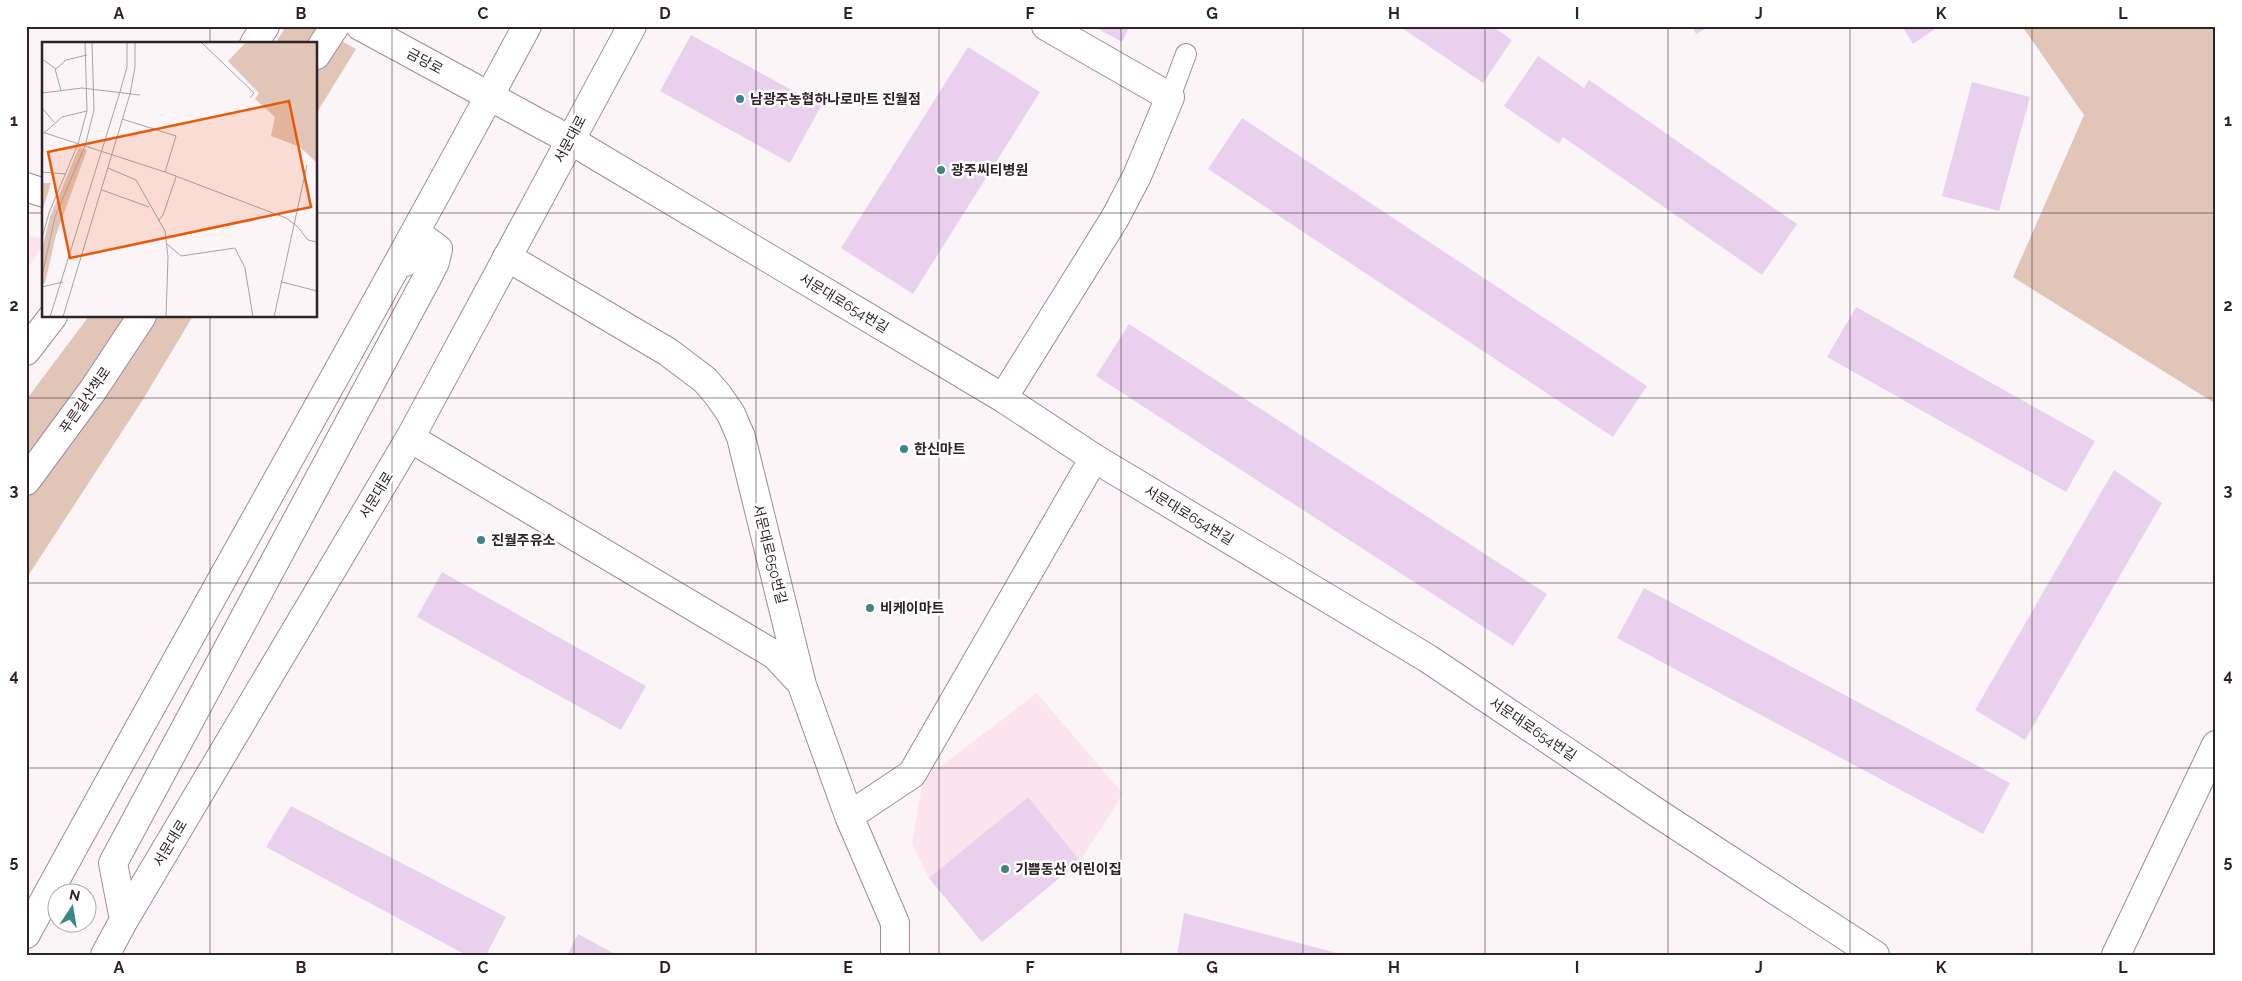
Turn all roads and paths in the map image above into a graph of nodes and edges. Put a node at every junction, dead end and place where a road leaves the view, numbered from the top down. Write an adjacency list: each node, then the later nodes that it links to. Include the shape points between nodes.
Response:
1 (265, 26): 7 (street)
2 (335, 26): 8 (street)
3 (360, 26): 10 (street, 금당로)
4 (527, 26): 10 (street)
5 (632, 26): 12 (street, 서문대로)
6 (1046, 26): 11 (street)
7 (255, 42)
8 (318, 52)
9 (1186, 54): 11 (lane)
10 (490, 96): 12 (street, 서문대로654번길); 16 (street)
11 (1170, 97): 20 (street, via 1137,176 1115,218)
12 (570, 140): 15 (street, 서문대로); 20 (street, 서문대로654번길)
13 (26, 187): 14 (street)
14 (42, 192)
15 (506, 257): 21 (street, 서문대로); 24 (street, 서문대로650번길, via 668,352 705,380 718,395 741,437)
16 (384, 291): 27 (street, via 420,244 426,240 438,249 427,278 113,863); 28 (street)
17 (51, 318): 19 (street)
18 (141, 318): 23 (street, 푸른길산책로)
19 (26, 351)
20 (1003, 398): 22 (street, 서문대로654번길)
21 (410, 438): 24 (street, via 775,655); 27 (street, 서문대로)
22 (1094, 458): 26 (street, via 912,774); 31 (street, 서문대로654번길, via 1427,658)
23 (26, 481)
24 (802, 685): 26 (street, 서문대로650번길)
25 (2216, 745): 32 (street)
26 (850, 816): 30 (street, 서문대로650번길, via 895,922)
27 (124, 920): 29 (street, 서문대로)
28 (26, 934)
29 (106, 955)
30 (895, 955)
31 (1876, 955)
32 (2116, 955)

